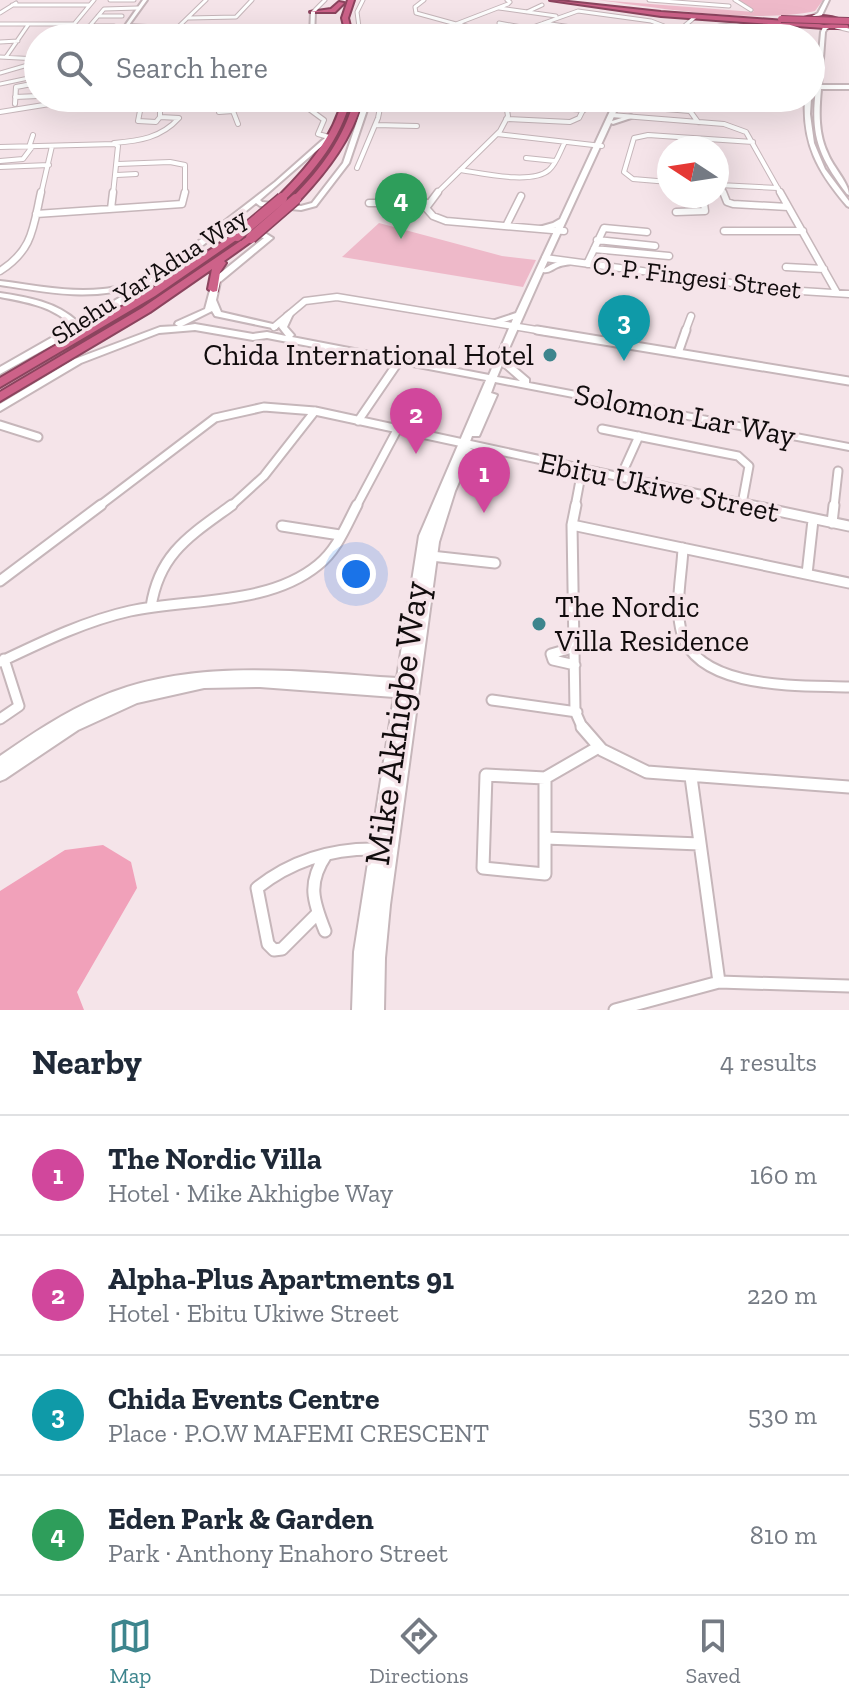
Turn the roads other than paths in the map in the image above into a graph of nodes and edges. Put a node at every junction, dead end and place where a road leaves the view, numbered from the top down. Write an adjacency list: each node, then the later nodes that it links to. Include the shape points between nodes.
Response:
1 (20, 0): 22 (street)
2 (58, 0): 26 (street)
3 (94, 0): 23 (street)
4 (134, 0): 20 (street)
5 (206, 0): 42 (street)
6 (252, 0): 46 (street)
7 (325, 0): 33 (street)
8 (351, 0): 44 (highway)
9 (363, 0): 62 (street)
10 (424, 0): 63 (street, via 416,13)
11 (507, 0): 29 (street)
12 (553, 0): 39 (highway)
13 (565, 0): 27 (highway)
14 (580, 0): 25 (highway)
15 (591, 0): 27 (highway)
16 (720, 0): 28 (street)
17 (735, 0): 31 (street)
18 (829, 0): 32 (street)
19 (342, 1): 33 (highway, via 333,11); 33 (highway, via 336,20 331,13)
20 (107, 3): 21 (street)
21 (141, 4): 36 (street); 55 (street)
22 (12, 5): 26 (street); 35 (street)
23 (89, 5): 26 (street); 53 (street)
24 (542, 5): 34 (street)
25 (616, 5): 27 (highway); 48 (highway)
26 (54, 6)
27 (647, 6): 28 (street); 39 (highway); 48 (highway)
28 (729, 6): 30 (street)
29 (501, 8): 34 (street); 63 (street)
30 (735, 10)
31 (751, 10)
32 (824, 10): 45 (street); 48 (highway); 49 (street); 71 (highway)
33 (313, 12): 59 (street)
34 (527, 12): 40 (street)
35 (0, 13)
36 (100, 14): 37 (street); 54 (street)
37 (124, 14)
38 (603, 14): 40 (street, via 578,11); 47 (street); 66 (street)
39 (661, 14): 41 (highway)
40 (555, 16): 65 (street)
41 (695, 17): 48 (highway); 67 (street)
42 (189, 18): 43 (street); 56 (street)
43 (201, 18): 46 (street); 50 (street)
44 (345, 18): 60 (highway); 61 (highway)
45 (832, 18): 49 (highway); 71 (highway); 74 (highway, via 844,23)
46 (232, 19): 57 (street); 58 (street)
47 (593, 20)
48 (782, 20): 49 (highway); 49 (highway); 68 (highway); 71 (highway, bridge)
49 (811, 21): 69 (street); 70 (highway)
50 (195, 23)
51 (499, 23): 64 (street)
52 (0, 24): 72 (street)
53 (74, 24)
54 (92, 24)
55 (127, 24)
56 (182, 24)
57 (226, 24)
58 (234, 24)
59 (313, 24)
60 (348, 24)
61 (351, 24)
62 (359, 24)
63 (460, 24)
64 (504, 24)
65 (545, 24)
66 (654, 24)
67 (687, 24)
68 (795, 24)
69 (814, 24)
70 (822, 24)
71 (849, 24): 74 (highway); 77 (highway)
72 (24, 25)
73 (825, 25): 74 (highway)
74 (834, 27): 75 (street)
75 (825, 29)
76 (24, 31): 78 (street)
77 (825, 34)
78 (18, 41): 79 (street); 80 (street)
79 (0, 42)
80 (3, 57): 81 (street)
81 (24, 59)
82 (24, 65): 83 (street)
83 (0, 73)
84 (24, 79): 85 (street)
85 (0, 84)
86 (24, 86): 87 (street, via 16,87)
87 (15, 97): 88 (street); 89 (street)
88 (24, 97)
89 (15, 104)
90 (24, 109): 91 (street)
91 (0, 112)
92 (140, 112): 107 (street, via 138,121 156,122)
93 (160, 112): 107 (street)
94 (233, 112): 111 (street)
95 (313, 112): 119 (street, via 324,120 318,134)
96 (343, 112): 114 (highway, Shehu Yar'Adua Way)
97 (355, 112): 130 (highway, Shehu Yar'Adua Way)
98 (364, 112): 115 (street)
99 (379, 112): 112 (street)
100 (506, 112): 109 (street)
101 (583, 112): 109 (street, via 570,122)
102 (616, 112): 106 (street)
103 (691, 112): 110 (street)
104 (808, 112): 152 (street, via 815,156)
105 (815, 112): 146 (street, via 821,148)
106 (614, 116): 108 (street); 108 (street); 127 (street)
107 (160, 117): 123 (street, via 179,119 157,136)
108 (631, 117): 110 (street)
109 (506, 119): 116 (street)
110 (698, 122): 122 (street, via 731,125)
111 (238, 124)
112 (375, 125): 113 (street); 137 (street)
113 (417, 126)
114 (338, 127): 119 (highway); 167 (highway, Shehu Yar'Adua Way, bridge, via 318,160)
115 (360, 130): 130 (highway); 148 (street, via 346,163 314,205 297,208 260,204)
116 (497, 134): 124 (street); 138 (street)
117 (33, 135): 129 (street)
118 (661, 136): 142 (street, via 644,135 632,142 624,172)
119 (329, 137): 148 (street)
120 (729, 141): 121 (street)
121 (738, 141): 122 (street); 122 (street)
122 (753, 142): 145 (street)
123 (113, 143): 126 (street); 134 (street, via 118,146)
124 (564, 144): 125 (street); 133 (street)
125 (583, 144): 127 (street); 127 (street)
126 (52, 146): 129 (street); 135 (street)
127 (598, 146): 158 (street); 161 (street)
128 (0, 147): 129 (street)
129 (30, 147): 132 (street, via 23,159)
130 (339, 147): 167 (highway, Shehu Yar'Adua Way, bridge, via 296,199 251,238)
131 (526, 158): 133 (street)
132 (0, 161)
133 (555, 161): 139 (street, via 545,173 528,177)
134 (118, 164): 141 (street); 155 (street, via 181,163 185,197 182,204)
135 (49, 165): 136 (street); 157 (street)
136 (0, 167)
137 (357, 168)
138 (460, 169): 139 (street); 139 (street); 150 (street)
139 (470, 171)
140 (136, 174): 141 (street)
141 (117, 175): 155 (street)
142 (657, 182)
143 (729, 186): 144 (street)
144 (765, 187): 145 (street); 145 (street)
145 (778, 188): 153 (street)
146 (849, 193)
147 (521, 196): 159 (street)
148 (256, 199): 164 (street)
149 (369, 203): 150 (street)
150 (427, 203): 159 (street, via 429,213 446,221)
151 (729, 203): 153 (street)
152 (849, 205)
153 (788, 207): 163 (street)
154 (705, 208): 156 (street)
155 (111, 209): 157 (street)
156 (676, 212)
157 (36, 214): 178 (street, via 25,252)
158 (564, 219): 160 (street); 161 (street)
159 (507, 224): 160 (street)
160 (536, 229): 161 (street); 168 (street)
161 (562, 231): 168 (street)
162 (724, 231): 163 (street)
163 (803, 231): 177 (street)
164 (216, 232): 181 (street); 186 (street, via 228,229 269,238 219,277)
165 (647, 232): 166 (street, via 604,228)
166 (597, 240): 169 (street); 170 (street)
167 (237, 242): 186 (highway, via 217,268); 196 (highway, Shehu Yar'Adua Way, via 172,294)
168 (555, 244): 172 (street); 173 (street, via 560,255)
169 (655, 246)
170 (594, 249): 171 (street); 174 (street)
171 (669, 256)
172 (548, 258): 173 (street, O. P. Fingesi Street); 179 (street); 189 (street)
173 (575, 262): 174 (street, O. P. Fingesi Street); 179 (street)
174 (587, 264): 183 (street, O. P. Fingesi Street)
175 (786, 267): 176 (street)
176 (811, 268): 177 (street); 177 (street)
177 (824, 269): 182 (street)
178 (0, 271)
179 (546, 271): 192 (street)
180 (0, 283): 181 (street, via 102,294)
181 (144, 283): 196 (street)
182 (833, 286): 183 (street); 184 (street); 185 (street)
183 (823, 292): 184 (street, O. P. Fingesi Street)
184 (837, 293): 185 (street, O. P. Fingesi Street)
185 (849, 293)
186 (212, 294): 193 (street, via 209,310 202,315); 194 (street, Solomon Lar Way, via 218,314)
187 (0, 295): 196 (street, via 67,315)
188 (289, 314): 191 (street, via 305,301 337,297); 194 (street); 195 (street, via 283,327)
189 (519, 315): 191 (street); 192 (street)
190 (691, 316): 198 (street)
191 (493, 322): 192 (street); 197 (street)
192 (518, 326): 197 (street); 198 (street); 199 (street)
193 (157, 331): 194 (street, Solomon Lar Way, via 195,327 253,337); 207 (street, via 86,358)
194 (272, 332): 195 (street, Solomon Lar Way); 200 (street, Solomon Lar Way)
195 (290, 335): 202 (street, Solomon Lar Way)
196 (81, 336): 201 (highway); 206 (highway, Shehu Yar'Adua Way); 207 (highway); 208 (highway, Shehu Yar'Adua Way)
197 (509, 338): 199 (street)
198 (678, 353): 204 (street)
199 (504, 359): 202 (street); 203 (street); 205 (street)
200 (399, 361): 202 (street, Solomon Lar Way); 211 (street)
201 (2, 370)
202 (472, 373): 203 (street, Solomon Lar Way)
203 (494, 381): 205 (street, Solomon Lar Way); 218 (street)
204 (849, 381)
205 (523, 382): 217 (street, Solomon Lar Way)
206 (0, 383)
207 (22, 395): 209 (street)
208 (0, 397)
209 (0, 408)
210 (315, 411): 211 (street, Ebitu Ukiwe Street); 233 (street, Ebitu Ukiwe Street, via 266,405 215,418); 235 (street, via 253,488 162,563 151,589)
211 (358, 421): 214 (street, Ebitu Ukiwe Street)
212 (0, 425): 216 (street)
213 (602, 429): 215 (street)
214 (397, 430): 218 (street, Ebitu Ukiwe Street); 228 (street)
215 (639, 436): 221 (street); 222 (street, via 746,461)
216 (38, 437)
217 (849, 444)
218 (466, 445): 219 (street, Ebitu Ukiwe Street); 230 (street, Mike Akhigbe Way); 240 (street, Mike Akhigbe Way, via 425,536)
219 (582, 470): 221 (street, Ebitu Ukiwe Street); 225 (street)
220 (838, 471): 224 (street)
221 (620, 478): 222 (street, Ebitu Ukiwe Street)
222 (742, 504): 223 (street, Ebitu Ukiwe Street)
223 (813, 520): 224 (street, Ebitu Ukiwe Street); 232 (street)
224 (832, 523): 227 (street, Ebitu Ukiwe Street)
225 (572, 525): 229 (street); 236 (street)
226 (282, 526): 228 (street)
227 (849, 526)
228 (340, 535): 235 (street, via 329,557 278,587)
229 (683, 548): 232 (street); 239 (street, via 682,635 702,662 749,680)
230 (431, 556): 231 (street); 240 (street, Mike Akhigbe Way)
231 (495, 563)
232 (807, 574): 234 (street)
233 (0, 581)
234 (849, 583)
235 (151, 607): 237 (street, via 75,629)
236 (575, 647): 238 (street); 238 (street, via 551,654 554,661)
237 (2, 660): 243 (street, via 19,706)
238 (575, 665): 242 (street)
239 (849, 687)
240 (406, 688): 245 (street, via 262,674 205,675 131,691 99,704); 246 (street, via 260,682 204,683 166,691 73,726); 252 (street, Mike Akhigbe Way); 259 (street, Mike Akhigbe Way)
241 (492, 700): 242 (street)
242 (577, 712): 244 (street, via 578,723)
243 (0, 719)
244 (597, 748): 247 (street, via 616,762 647,772); 248 (street)
245 (0, 764)
246 (0, 775)
247 (691, 777): 249 (street); 251 (street)
248 (545, 778): 250 (street); 250 (street, via 486,775 483,868 545,874)
249 (849, 787)
250 (545, 838): 251 (street)
251 (700, 844): 256 (street)
252 (378, 849): 253 (street, via 352,848); 258 (street, Mike Akhigbe Way, via 363,952)
253 (327, 855): 254 (street, via 310,883); 254 (street, via 282,870 256,893 274,950 282,949)
254 (318, 913): 255 (street)
255 (325, 931)
256 (719, 982): 257 (street); 260 (street)
257 (849, 986)
258 (361, 1010)
259 (375, 1010)
260 (615, 1010)

